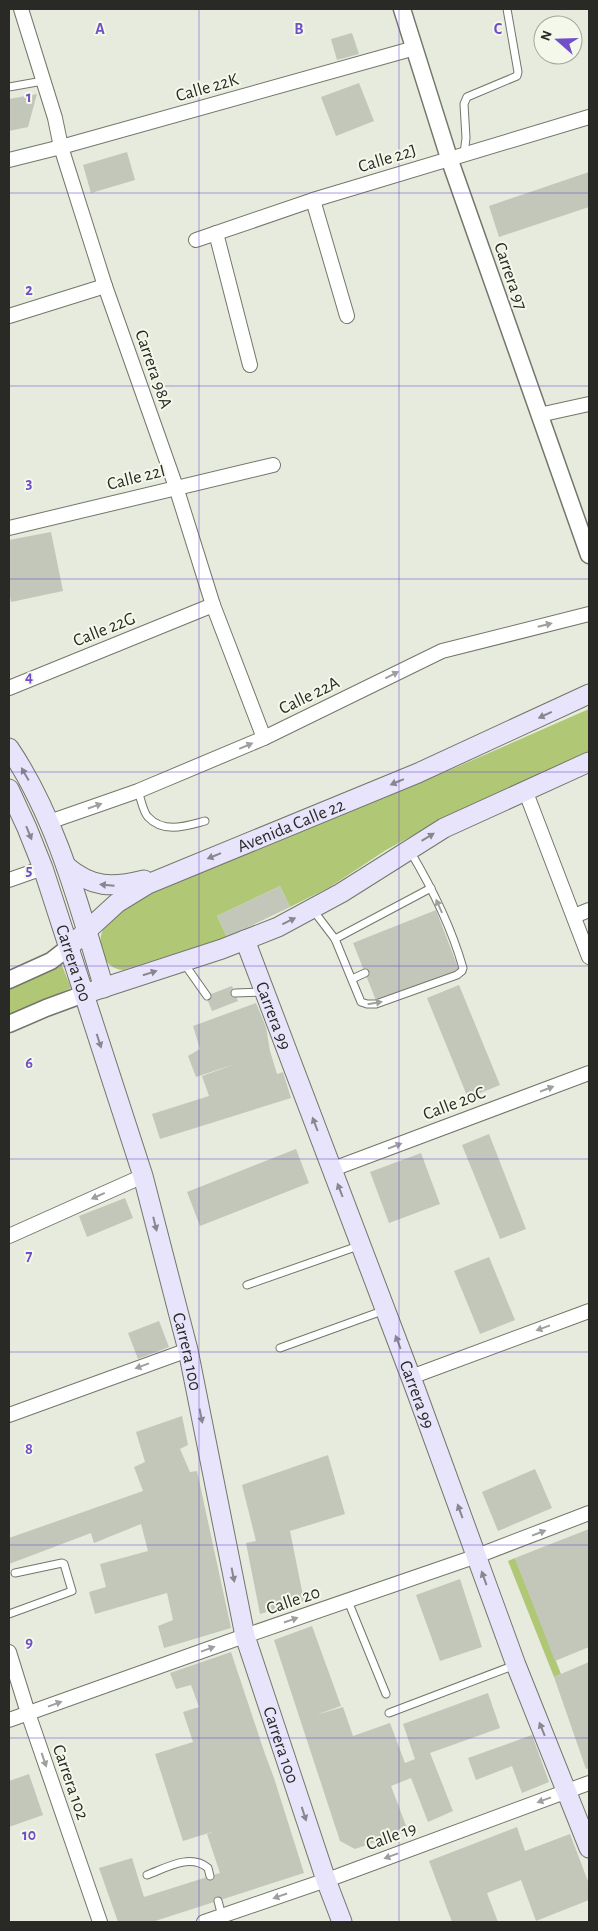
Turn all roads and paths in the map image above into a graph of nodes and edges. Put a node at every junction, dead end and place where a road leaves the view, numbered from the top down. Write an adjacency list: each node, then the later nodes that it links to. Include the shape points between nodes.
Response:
1 (21, 9): 5 (street, Carrera 98A)
2 (402, 9): 4 (street, Carrera 97)
3 (507, 9): 9 (lane, via 518,72 514,78 465,99 466,138)
4 (415, 48): 8 (street, Calle 22K); 9 (street, Carrera 97)
5 (43, 81): 6 (lane); 8 (street, Carrera 98A)
6 (9, 87)
7 (589, 117): 9 (street, Calle 22J)
8 (61, 147): 10 (street, Calle 22K); 14 (street, Carrera 98A)
9 (457, 156): 11 (street, Calle 22J); 19 (street, Carrera 97)
10 (9, 160)
11 (313, 200): 12 (street, Calle 22J); 16 (street)
12 (216, 233): 13 (street, Calle 22J); 17 (street)
13 (196, 240)
14 (105, 286): 15 (street); 21 (street, Carrera 98A)
15 (9, 316)
16 (347, 316)
17 (250, 365)
18 (589, 404): 19 (street)
19 (539, 415): 23 (street, Carrera 97)
20 (273, 464): 21 (street, Calle 22I)
21 (176, 487): 22 (street, Calle 22I); 24 (street, Carrera 98A)
22 (9, 528)
23 (589, 555)
24 (213, 606): 26 (street, Calle 22G); 28 (street, Carrera 98A)
25 (589, 614): 28 (street, Calle 22A, one-way to 25, via 442,651)
26 (9, 688)
27 (589, 694): 39 (main road, Avenida Calle 22, one-way to 39, via 418,773)
28 (264, 738): 33 (street, Calle 22A, one-way to 28)
29 (9, 748): 35 (main road, Carrera 100, one-way to 29)
30 (589, 762): 32 (main road)
31 (9, 789): 38 (main road, Carrera 100, one-way to 38)
32 (525, 790): 36 (main road, one-way to 32, via 444,828); 44 (street)
33 (138, 791): 34 (lane, via 147,817 158,824 175,829); 35 (street, Calle 22A, one-way to 33)
34 (205, 820)
35 (49, 822): 37 (main road, Carrera 100)
36 (408, 849): 41 (lane); 42 (main road)
37 (66, 866): 39 (main road, one-way to 37, via 114,886 88,881); 45 (main road, Carrera 100)
38 (43, 868): 40 (street); 48 (main road, Carrera 100)
39 (172, 873): 45 (main road, Avenida Calle 22, via 125,897)
40 (9, 880)
41 (431, 888): 46 (lane); 52 (lane, one-way to 41, via 361,1002 376,1004 462,971)
42 (312, 910): 46 (lane); 47 (main road, one-way to 42)
43 (589, 910): 44 (street)
44 (574, 916): 49 (street)
45 (86, 930): 48 (main road, Avenida Calle 22); 54 (main road, Carrera 100)
46 (335, 939): 52 (lane)
47 (245, 940): 50 (main road); 55 (main road, Carrera 99)
48 (69, 947): 53 (street, Avenida Calle 22, via 51,961); 57 (main road, Carrera 100)
49 (589, 956)
50 (183, 962): 54 (main road, one-way to 50); 58 (lane)
51 (366, 973): 52 (lane)
52 (352, 979)
53 (9, 980)
54 (104, 988): 57 (main road)
55 (265, 992): 56 (lane); 61 (main road, Carrera 99, one-way to 55)
56 (235, 993)
57 (84, 994): 59 (street); 62 (main road, Carrera 100, one-way to 62)
58 (207, 996)
59 (9, 1024)
60 (589, 1073): 61 (street, Calle 20C, one-way to 60)
61 (333, 1169): 64 (main road, Carrera 99, one-way to 61)
62 (143, 1176): 63 (street, one-way to 63); 69 (main road, Carrera 100, one-way to 69)
63 (9, 1236)
64 (361, 1245): 65 (lane); 66 (main road, Carrera 99)
65 (247, 1285)
66 (386, 1310): 68 (lane); 70 (main road, Carrera 99, one-way to 66)
67 (589, 1311): 70 (street, one-way to 70)
68 (280, 1348)
69 (188, 1350): 71 (street, one-way to 71); 77 (main road, Carrera 100, one-way to 77)
70 (411, 1376): 73 (main road, Carrera 99, one-way to 70)
71 (9, 1415)
72 (589, 1513): 73 (street, Calle 20, one-way to 72)
73 (477, 1556): 75 (street, Calle 20); 79 (main road, Carrera 99, one-way to 73)
74 (15, 1573): 76 (lane, via 62,1563 72,1590)
75 (348, 1601): 77 (street, Calle 20, one-way to 75); 80 (lane)
76 (9, 1614)
77 (245, 1636): 82 (street, Calle 20, one-way to 77); 89 (main road, Carrera 100, one-way to 89)
78 (9, 1652): 82 (street, Carrera 102)
79 (516, 1665): 81 (lane); 85 (main road, Carrera 99, one-way to 79)
80 (386, 1694)
81 (389, 1713)
82 (28, 1714): 83 (street, Calle 20); 92 (street, Carrera 102, one-way to 92)
83 (9, 1720)
84 (589, 1783): 85 (street, Calle 19)
85 (567, 1791): 86 (main road, Carrera 99); 89 (street, Calle 19, one-way to 89)
86 (589, 1848)
87 (147, 1875): 88 (lane, via 185,1861 196,1861 208,1868)
88 (210, 1876)
89 (326, 1880): 91 (street, Calle 19, one-way to 91); 94 (main road, Carrera 100)
90 (218, 1901): 91 (lane)
91 (222, 1916): 93 (street, Calle 19)
92 (100, 1922)
93 (204, 1922)
94 (342, 1922)

